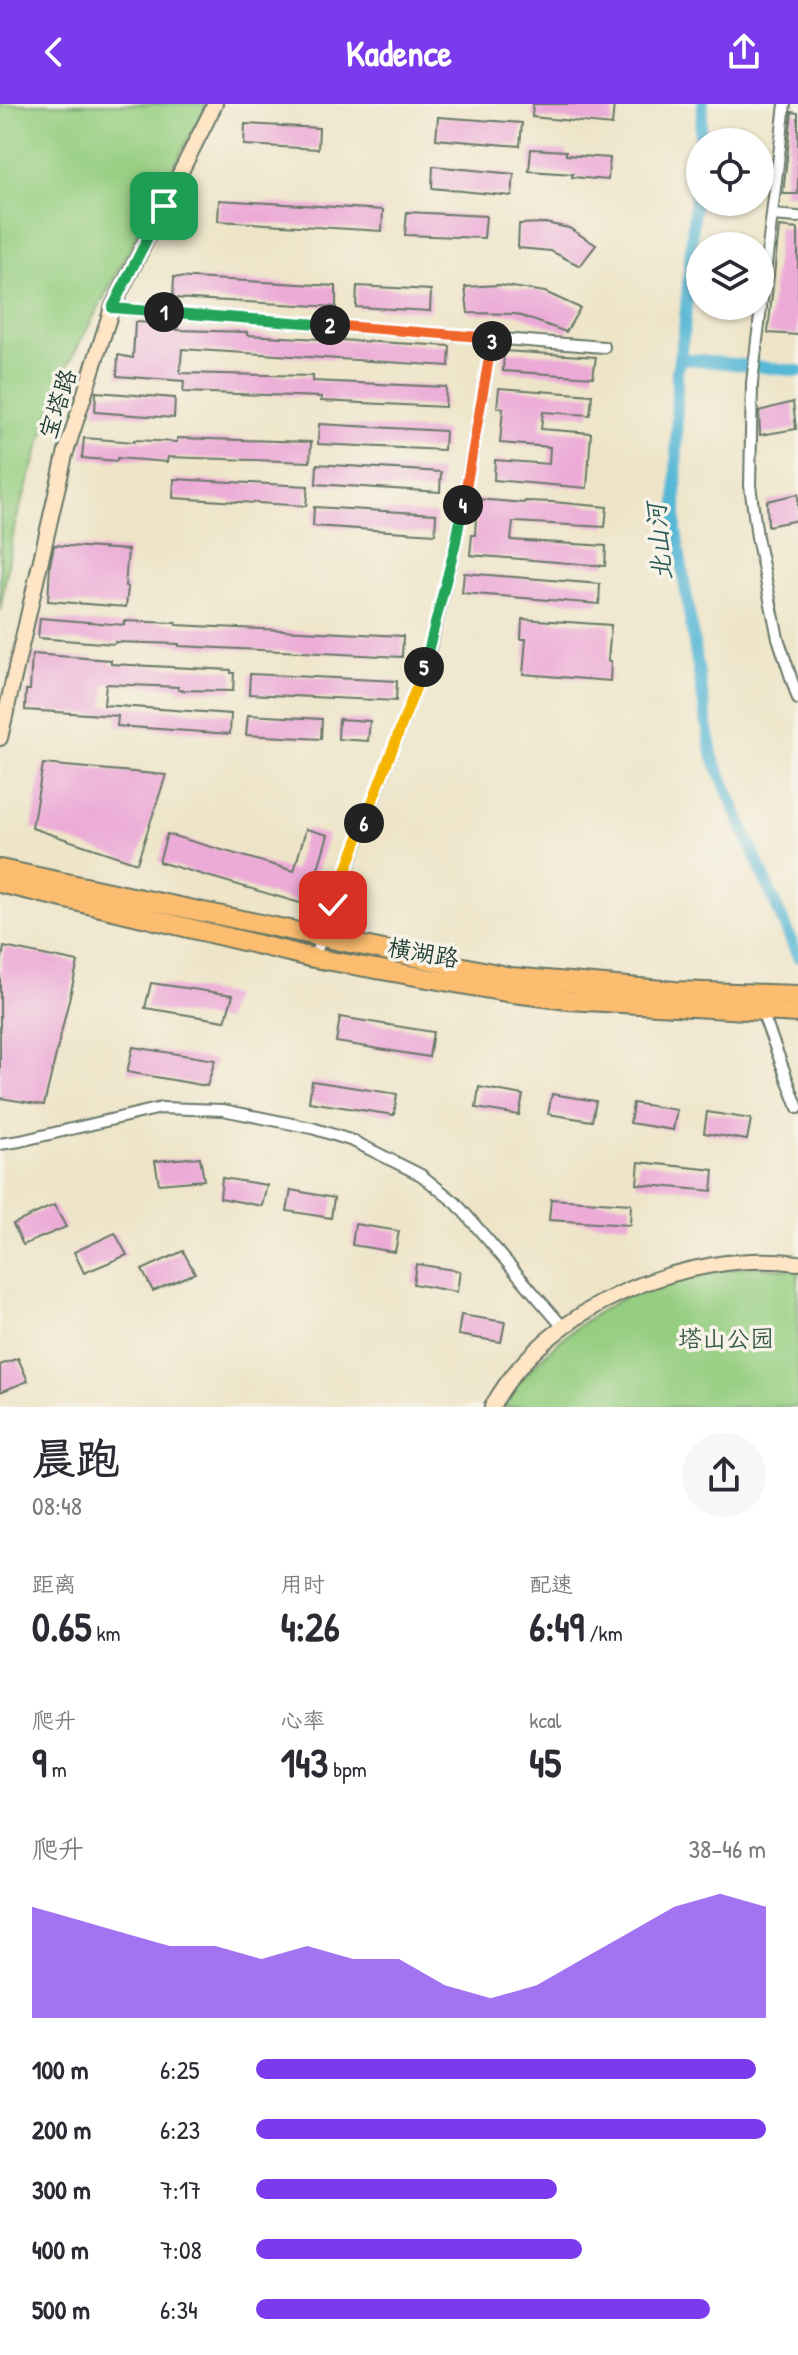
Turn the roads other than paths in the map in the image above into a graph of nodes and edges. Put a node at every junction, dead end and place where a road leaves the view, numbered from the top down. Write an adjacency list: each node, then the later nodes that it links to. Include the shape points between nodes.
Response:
1 (215, 104): 7 (street, 宝塔路)
2 (785, 104): 3 (street)
3 (774, 198)
4 (774, 215): 6 (street)
5 (772, 216): 10 (street, via 752,383 750,485 778,638)
6 (798, 217)
7 (112, 308): 8 (street); 11 (street, 宝塔路, via 65,455)
8 (493, 338): 9 (street); 14 (street, via 455,546 428,656)
9 (604, 347)
10 (798, 699)
11 (0, 738)
12 (0, 869): 14 (highway, 横湖路)
13 (0, 883): 15 (highway, 横湖路)
14 (322, 937): 15 (street); 17 (highway, 横湖路, via 511,977 675,991)
15 (314, 958): 17 (highway, 横湖路, via 568,1000)
16 (798, 995): 17 (highway, 横湖路)
17 (765, 1007): 18 (highway, 横湖路); 19 (street)
18 (798, 1013)
19 (798, 1108)
20 (0, 1144): 22 (street, via 161,1108 223,1110 353,1141 421,1175 456,1203)
21 (798, 1263): 22 (street, via 747,1261 655,1278 606,1299)
22 (563, 1327): 23 (street, via 514,1376)
23 (492, 1407)

